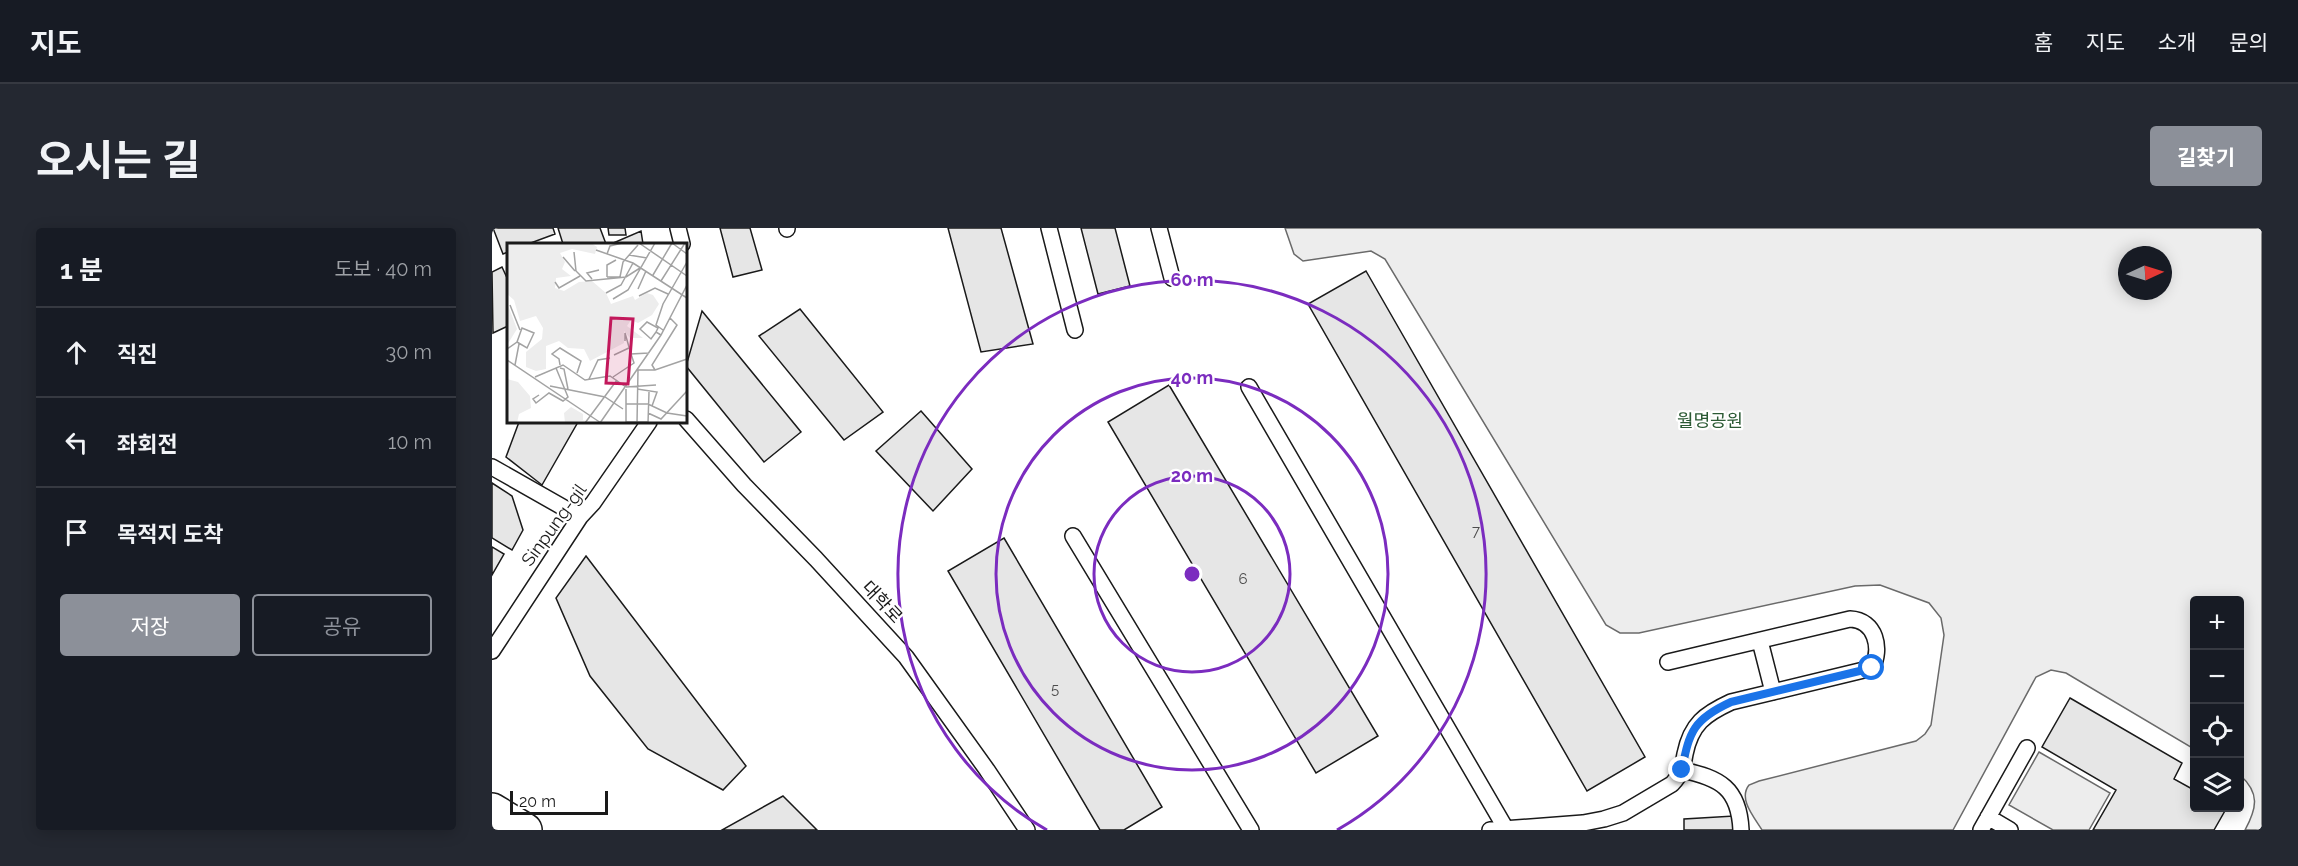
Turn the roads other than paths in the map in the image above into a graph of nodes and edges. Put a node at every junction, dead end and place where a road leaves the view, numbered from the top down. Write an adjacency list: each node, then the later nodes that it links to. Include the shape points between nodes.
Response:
1 (678, 228): 4 (lane)
2 (1049, 228): 6 (lane)
3 (1159, 228): 5 (lane)
4 (682, 243)
5 (1172, 278)
6 (1075, 330)
7 (1249, 387): 22 (lane)
8 (687, 420): 24 (lane, 대학로, via 906,657)
9 (648, 423): 11 (lane, Sinpung-gil)
10 (492, 467): 11 (lane)
11 (580, 517): 14 (lane, Sinpung-gil)
12 (1073, 536): 25 (lane)
13 (1760, 641): 15 (lane); 16 (lane); 16 (lane, via 1859,620 1874,633 1877,644 1872,668)
14 (492, 651)
15 (1668, 662)
16 (1773, 692): 18 (lane, via 1710,711 1701,719 1688,744)
17 (2027, 748): 20 (lane)
18 (1682, 770): 21 (lane, via 1672,784 1623,813); 27 (lane, via 1711,778 1731,792)
19 (492, 810): 23 (street)
20 (1984, 823): 28 (lane)
21 (1558, 828): 22 (lane)
22 (1506, 829): 26 (lane)
23 (525, 830)
24 (1027, 830)
25 (1251, 830)
26 (1490, 830)
27 (1741, 830)
28 (2010, 830)

